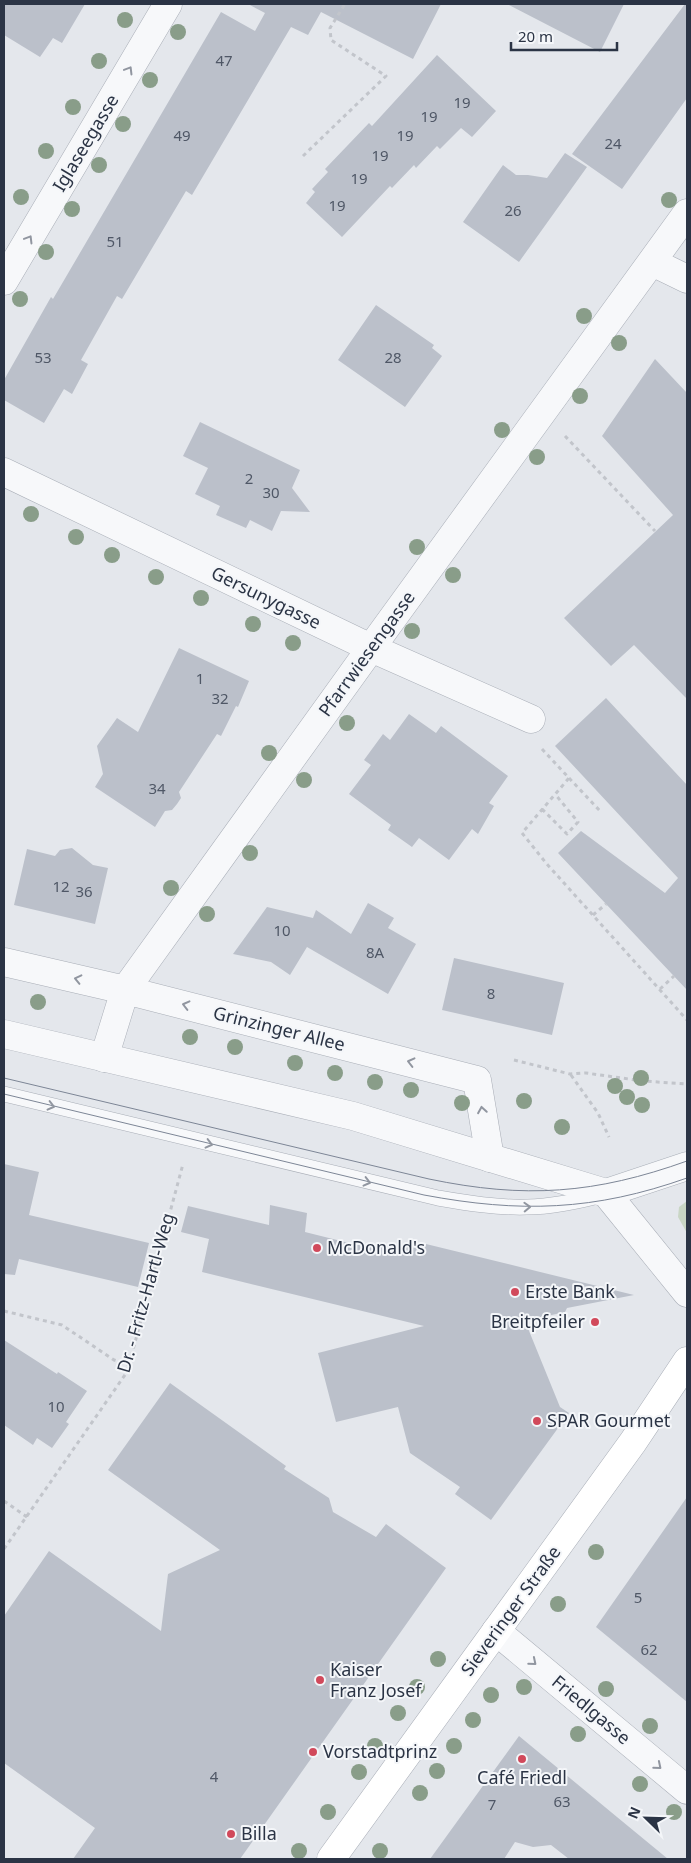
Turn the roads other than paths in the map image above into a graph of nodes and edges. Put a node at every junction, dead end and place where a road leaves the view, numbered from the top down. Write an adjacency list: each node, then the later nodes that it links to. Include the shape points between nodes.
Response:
1 (168, 4): 5 (street, Iglaseegasse, one-way to 1)
2 (687, 214): 3 (street, Pfarrwiesengasse)
3 (652, 262): 4 (street); 7 (street, Pfarrwiesengasse)
4 (687, 279)
5 (4, 281)
6 (4, 472): 7 (street, Gersunygasse)
7 (371, 648): 8 (street, Gersunygasse); 10 (street, Pfarrwiesengasse)
8 (531, 718)
9 (4, 962): 10 (street, Grinzinger Allee, one-way to 9)
10 (125, 990): 12 (street, Pfarrwiesengasse); 14 (street, Grinzinger Allee, one-way to 10, via 477,1080)
11 (4, 1034): 12 (street)
12 (104, 1058): 14 (street, via 353,1116)
13 (4, 1094): 16 (lane, one-way to 16, via 438,1198 529,1208)
14 (490, 1158): 16 (street)
15 (687, 1166): 16 (street)
16 (606, 1193): 17 (street)
17 (687, 1293)
18 (687, 1361): 19 (main road, Sieveringer Straße, via 633,1442)
19 (496, 1631): 20 (street, Friedlgasse, one-way to 20); 21 (main road, Sieveringer Straße)
20 (687, 1790)
21 (331, 1859)

